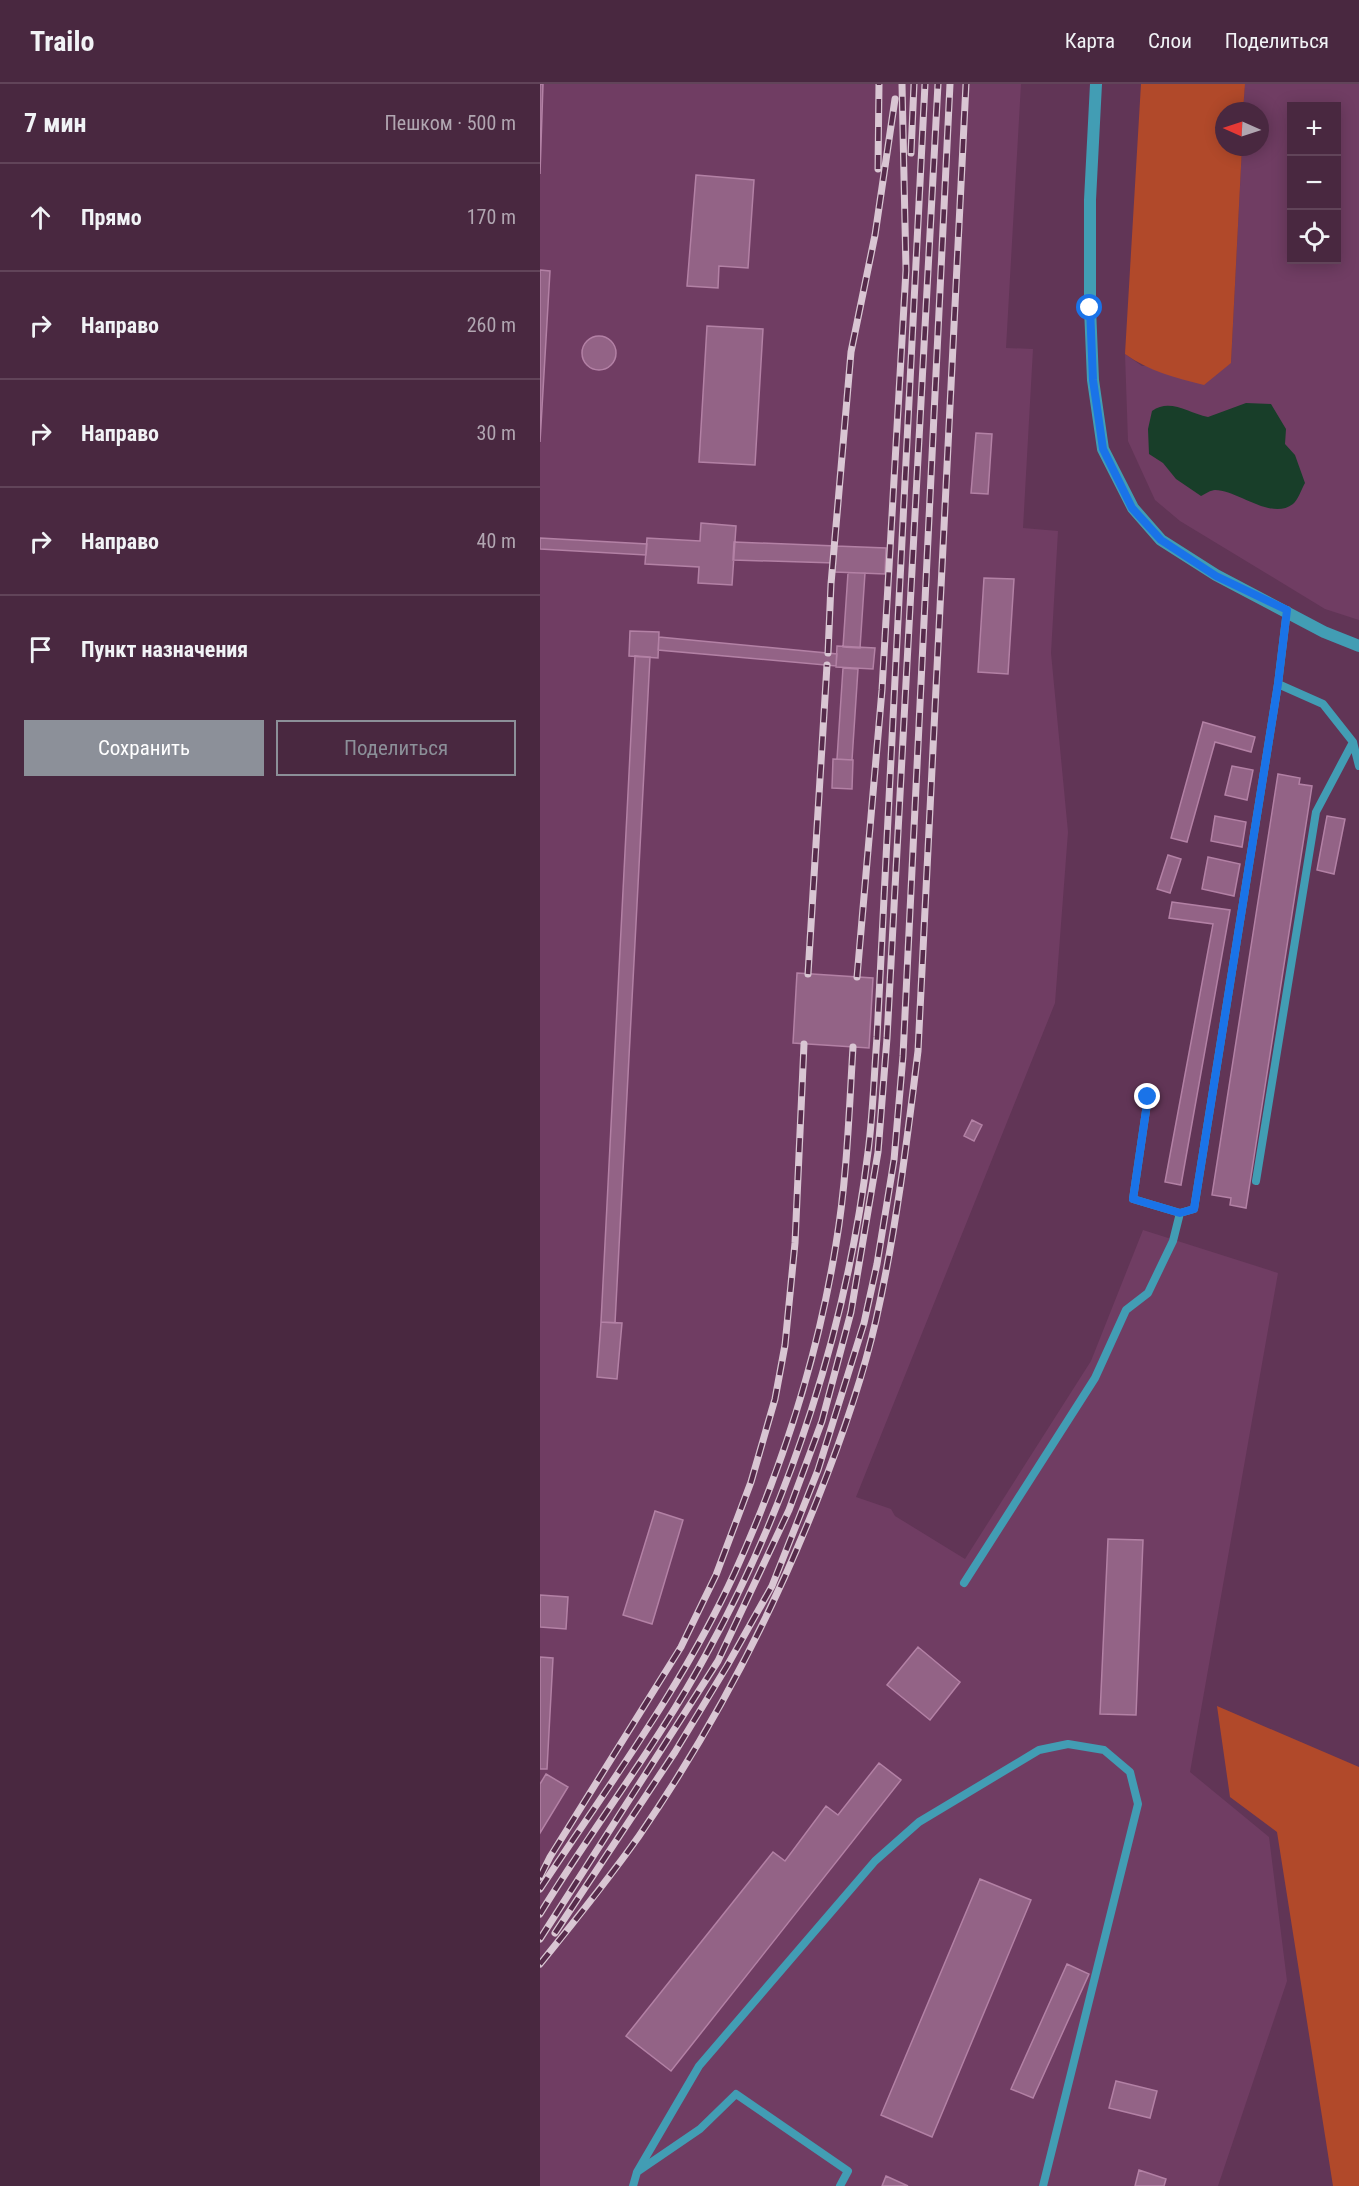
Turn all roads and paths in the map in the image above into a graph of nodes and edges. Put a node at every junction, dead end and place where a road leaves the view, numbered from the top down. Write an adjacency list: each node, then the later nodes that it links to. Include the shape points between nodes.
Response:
1 (1096, 84): 2 (street, via 1090,308 1093,380 1103,449 1132,508 1161,540 1216,576)
2 (1287, 610): 3 (street, via 1324,632); 4 (lane)
3 (1359, 646)
4 (1278, 684): 5 (lane, via 1323,704); 9 (lane, via 1194,1209)
5 (1353, 742): 6 (lane); 8 (lane, via 1316,812)
6 (1359, 766)
7 (1148, 1097): 9 (lane, via 1133,1199)
8 (1256, 1181)
9 (1180, 1213): 10 (lane, via 1173,1241 1148,1293 1126,1310 1095,1378)
10 (964, 1583)
11 (637, 2172): 12 (lane); 13 (lane, via 700,2129 736,2094 848,2171); 14 (lane, via 699,2066 875,1860 918,1822 1039,1750 1085,1745 1104,1750 1130,1772 1137,1804)
12 (633, 2186)
13 (840, 2186)
14 (1043, 2186)

